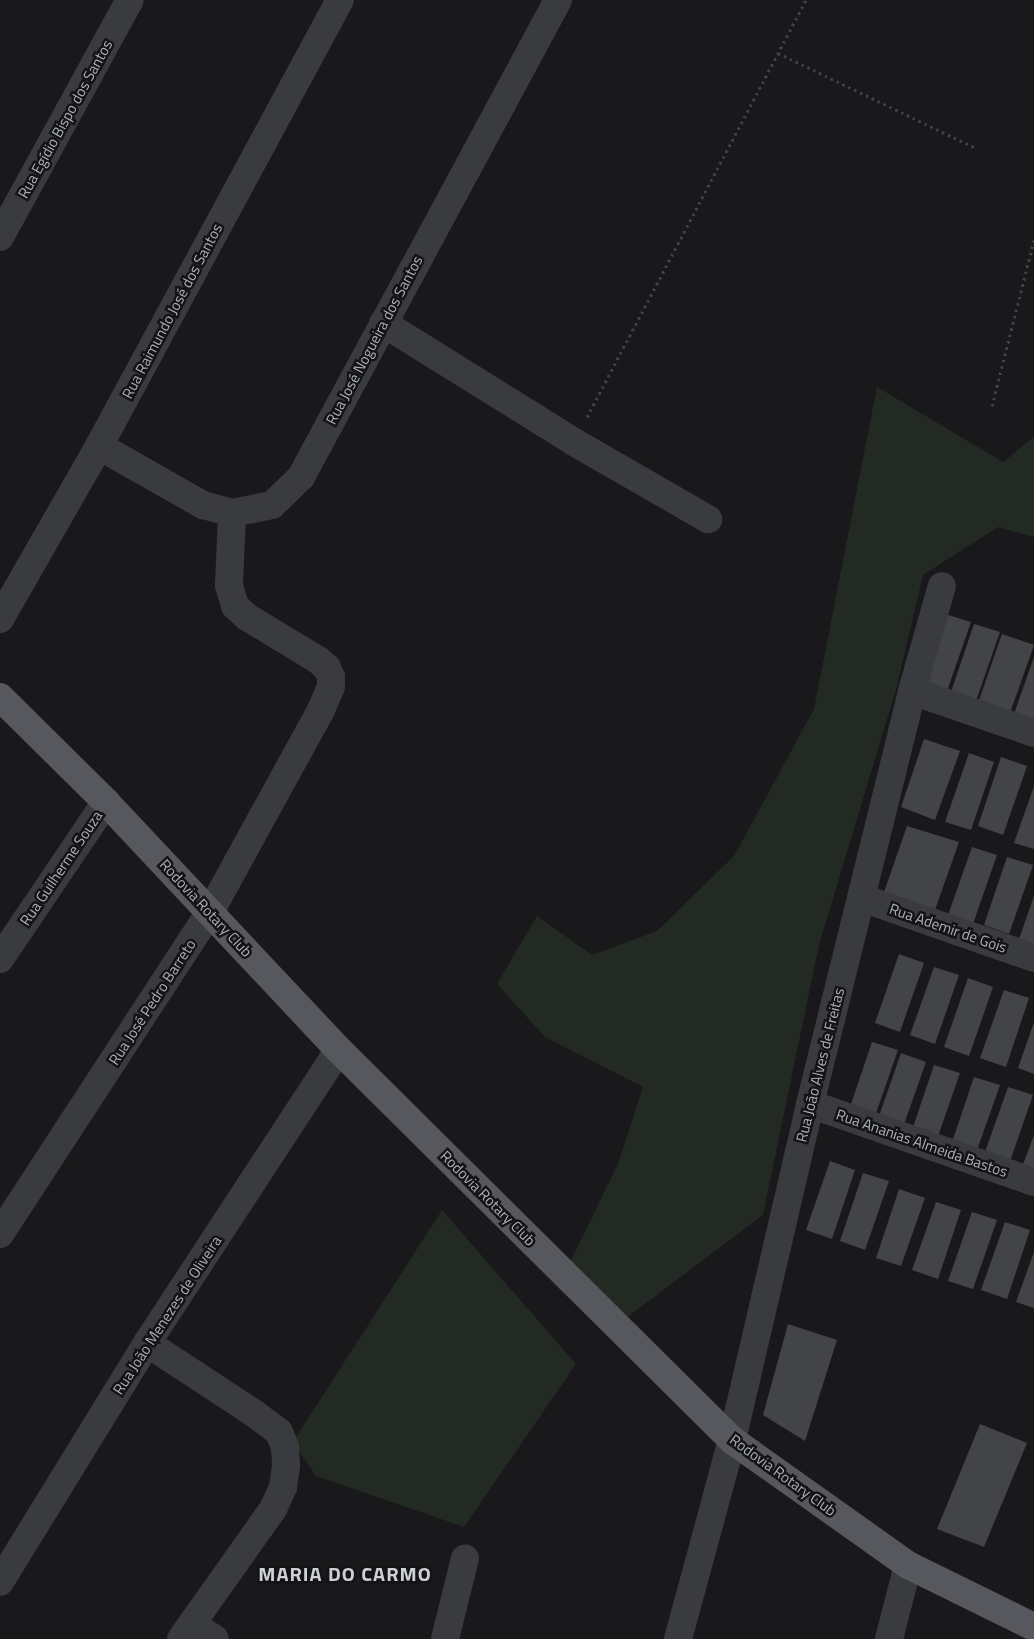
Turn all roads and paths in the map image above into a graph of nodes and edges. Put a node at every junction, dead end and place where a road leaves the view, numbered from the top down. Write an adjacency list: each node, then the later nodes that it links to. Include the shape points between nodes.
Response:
1 (130, 0): 7 (street, Rua Egídio Bispo dos Santos)
2 (340, 0): 12 (street, Rua Raimundo José dos Santos)
3 (558, 0): 9 (street, Rua José Nogueira dos Santos)
4 (806, 0): 5 (path)
5 (778, 53): 6 (path); 11 (path)
6 (975, 148)
7 (0, 238)
8 (1034, 240): 10 (path)
9 (383, 323): 11 (street); 13 (street, Rua José Nogueira dos Santos, via 301,477 272,505)
10 (992, 406)
11 (574, 442): 14 (street)
12 (99, 446): 13 (street, Rua José Nogueira dos Santos, via 203,505); 16 (street, Rua Raimundo José dos Santos)
13 (232, 513): 22 (street, Rua José Pedro Barreto, via 230,585 235,606 246,618 318,660 327,668 331,687)
14 (708, 519)
15 (942, 586): 17 (street, Rua João Alves de Freitas)
16 (0, 619)
17 (912, 691): 19 (street); 21 (street, Rua João Alves de Freitas)
18 (0, 697): 20 (main road, Rodovia Rotary Club)
19 (1034, 733)
20 (106, 802): 22 (main road, Rodovia Rotary Club); 24 (street, Rua Guilherme Souza)
21 (862, 898): 23 (street, Rua Ademir de Gois); 26 (street, Rua João Alves de Freitas)
22 (210, 912): 25 (main road, Rodovia Rotary Club); 28 (street, Rua José Pedro Barreto)
23 (1034, 958)
24 (0, 959)
25 (338, 1050): 29 (street, Rua João Menezes de Oliveira); 30 (main road, Rodovia Rotary Club)
26 (810, 1104): 27 (street, Rua Ananias Almeida Bastos); 30 (street, Rua João Alves de Freitas)
27 (1034, 1182)
28 (0, 1234)
29 (147, 1343): 33 (street, Rua João Menezes de Oliveira); 35 (street, via 279,1432 285,1447 283,1487 273,1509)
30 (732, 1440): 32 (main road, Rodovia Rotary Club); 38 (street, Rua João Alves de Freitas)
31 (465, 1558): 37 (street)
32 (908, 1565): 34 (main road, Rodovia Rotary Club); 39 (street)
33 (0, 1582)
34 (1034, 1627)
35 (187, 1631): 36 (street)
36 (214, 1639)
37 (445, 1639)
38 (678, 1639)
39 (888, 1639)

